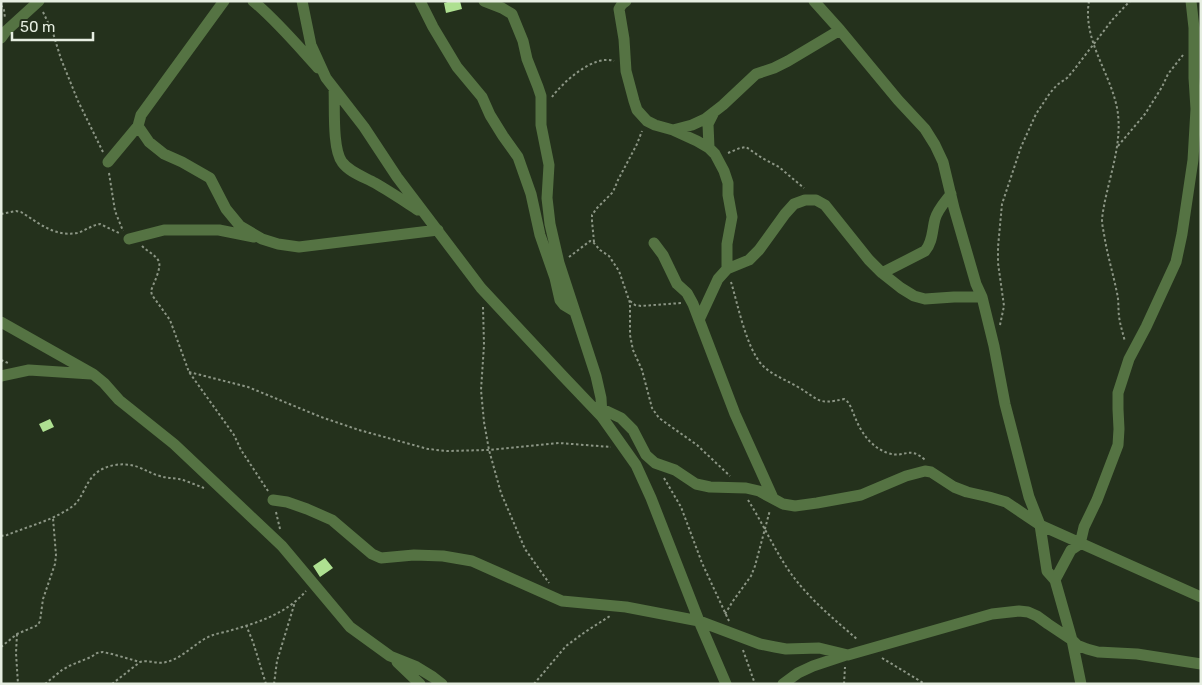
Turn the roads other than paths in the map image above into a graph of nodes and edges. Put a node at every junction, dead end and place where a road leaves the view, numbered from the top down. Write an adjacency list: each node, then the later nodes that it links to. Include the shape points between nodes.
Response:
1 (39, 1): 13 (street)
2 (224, 1): 17 (street, via 140,115)
3 (253, 1): 14 (street, via 286,32)
4 (302, 1): 14 (street, via 311,45)
5 (420, 1): 30 (street, via 457,67 482,97 518,158 560,300)
6 (484, 1): 30 (street, via 512,14 541,96 541,124 549,165 547,198 550,224)
7 (626, 1): 18 (street, via 619,9 625,66 637,110 655,125)
8 (814, 1): 11 (street)
9 (826, 1): 11 (street)
10 (1192, 1): 39 (street, via 1196,109 1193,160 1180,243 1176,262 1130,359 1118,393 1118,445)
11 (829, 18): 12 (street)
12 (840, 30): 16 (street, via 774,68 756,74); 21 (street, via 925,129 943,162)
13 (1, 38)
14 (326, 78): 15 (street)
15 (334, 89): 22 (street); 22 (street, via 337,151 342,162)
16 (714, 112): 18 (street, via 692,125); 19 (street, via 708,124)
17 (138, 126): 20 (street); 25 (street, via 149,142 164,154 210,178 226,209 240,226)
18 (674, 130): 19 (street)
19 (712, 151): 27 (street, via 724,171 732,209)
20 (108, 162)
21 (951, 194): 28 (street, via 940,207 925,251); 29 (street)
22 (426, 214): 23 (street)
23 (438, 230): 25 (street, via 299,247); 35 (street, via 481,288)
24 (130, 239): 25 (street, via 164,230 219,230)
25 (262, 239)
26 (654, 243): 31 (street, via 677,284 687,293)
27 (727, 269): 28 (street, via 749,260 794,204 816,200 825,205); 31 (street, via 718,279)
28 (882, 274): 29 (street, via 914,296 925,299)
29 (982, 297): 38 (street, via 1005,404 1029,497)
30 (574, 311): 35 (street, via 596,376)
31 (699, 320): 36 (street, via 735,414)
32 (1, 322): 33 (street)
33 (93, 374): 34 (street, via 29,370); 45 (street, via 119,400 174,444 282,546 350,627)
34 (1, 376)
35 (602, 413): 36 (street, via 621,418 655,463 675,470 696,484 710,488 746,488); 42 (street, via 636,465)
36 (773, 498): 38 (street, via 795,506 817,503 861,495 925,471 967,492 1006,502)
37 (273, 500): 42 (street, via 307,508 332,520 381,558 414,555 472,561 562,601 626,607)
38 (1040, 525): 39 (street); 40 (street, via 1047,572)
39 (1080, 544): 40 (street, via 1071,550); 41 (street)
40 (1055, 580): 43 (street)
41 (1201, 597)
42 (699, 621): 44 (street, via 760,644 819,648); 49 (street)
43 (1072, 640): 44 (street, via 1037,616 1019,611 992,614); 46 (street, via 1098,652 1137,654); 51 (street)
44 (848, 655): 50 (street, via 798,673)
45 (390, 656): 47 (street); 48 (street, via 415,666)
46 (1201, 664)
47 (420, 684)
48 (442, 684)
49 (726, 684)
50 (783, 684)
51 (1081, 684)

